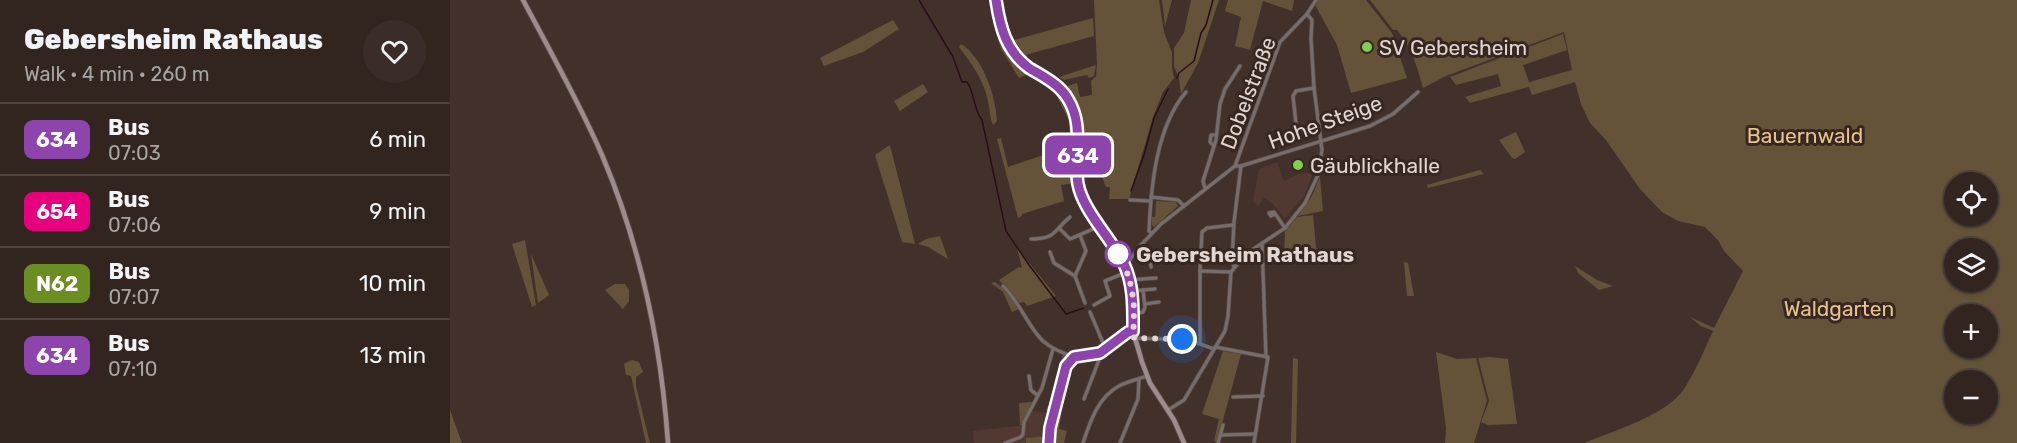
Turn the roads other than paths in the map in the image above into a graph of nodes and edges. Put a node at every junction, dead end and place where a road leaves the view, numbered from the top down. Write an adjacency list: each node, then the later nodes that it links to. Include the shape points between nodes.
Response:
1 (523, 0): 67 (street, via 589,126 632,236 652,312)
2 (996, 0): 20 (street, via 1002,32 1012,50 1056,85 1070,102 1077,121 1080,190)
3 (1316, 0): 4 (street, Dobelstraße)
4 (1307, 14): 6 (street, via 1312,20); 11 (street, Dobelstraße, via 1280,42)
5 (1240, 66): 13 (street, via 1225,89 1216,135 1211,135 1214,146 1203,181)
6 (1314, 88): 9 (street, via 1296,91 1293,96); 10 (street)
7 (1186, 92): 14 (street, via 1166,126)
8 (1418, 92): 10 (street, Hohe Steige, via 1382,121)
9 (1297, 133)
10 (1321, 142): 12 (street, Hohe Steige); 21 (street, via 1322,158 1313,189)
11 (1235, 166): 12 (street, Hohe Steige); 13 (street, Dobelstraße)
12 (1241, 166): 19 (street)
13 (1205, 188): 16 (street, Dobelstraße)
14 (1151, 199): 15 (street); 16 (street, via 1178,200); 23 (street)
15 (1130, 200)
16 (1184, 206): 23 (street, Dobelstraße)
17 (1275, 214): 21 (street)
18 (1070, 217): 22 (street)
19 (1233, 225): 30 (street); 32 (street, via 1203,229)
20 (1100, 226): 24 (street); 31 (street)
21 (1285, 228): 26 (street)
22 (1060, 229): 24 (street, via 1069,238); 25 (street, via 1047,238)
23 (1151, 233): 27 (street, Dobelstraße)
24 (1080, 235): 34 (street, via 1086,251)
25 (1031, 240)
26 (1262, 243): 30 (street); 55 (street)
27 (1141, 245): 29 (street, via 1149,253); 31 (street, Dobelstraße)
28 (1050, 252): 34 (street, via 1054,263)
29 (1151, 267)
30 (1234, 267): 33 (street)
31 (1126, 269): 36 (street); 44 (street, Dobelstraße, via 1105,281 1110,296)
32 (1200, 271): 33 (street); 49 (street)
33 (1231, 272): 50 (street, via 1225,332)
34 (1075, 276): 42 (street)
35 (1156, 278): 36 (street)
36 (1129, 280): 40 (street)
37 (1003, 286): 51 (street, via 1037,334)
38 (1155, 289): 39 (street)
39 (1143, 290): 40 (street); 43 (street)
40 (1131, 291): 46 (street)
41 (1159, 302): 43 (street)
42 (1085, 303)
43 (1145, 303): 46 (street, via 1143,312)
44 (1094, 304)
45 (1090, 312): 52 (street)
46 (1134, 314): 47 (street)
47 (1133, 331): 48 (street); 52 (street)
48 (1134, 338): 49 (street); 57 (street)
49 (1200, 343): 50 (street)
50 (1214, 348): 55 (street); 63 (street, via 1184,400)
51 (1053, 349): 54 (street); 59 (street)
52 (1106, 350): 53 (street)
53 (1100, 353): 54 (street); 62 (street)
54 (1074, 357): 69 (street, via 1063,375)
55 (1267, 357): 60 (street)
56 (1029, 376): 59 (street, via 1031,390)
57 (1147, 376): 58 (street); 63 (street)
58 (1139, 379): 70 (street, via 1119,386 1105,399 1090,422); 71 (street, via 1138,399)
59 (1037, 394): 68 (street, via 1021,437)
60 (1263, 396): 61 (street); 65 (street)
61 (1233, 397)
62 (1084, 399)
63 (1168, 410): 72 (street)
64 (1223, 426): 66 (street)
65 (1256, 434): 66 (street); 74 (street)
66 (1221, 435): 73 (street)
67 (668, 443)
68 (1005, 443)
69 (1049, 443)
70 (1083, 443)
71 (1120, 443)
72 (1184, 443)
73 (1218, 443)
74 (1254, 443)

